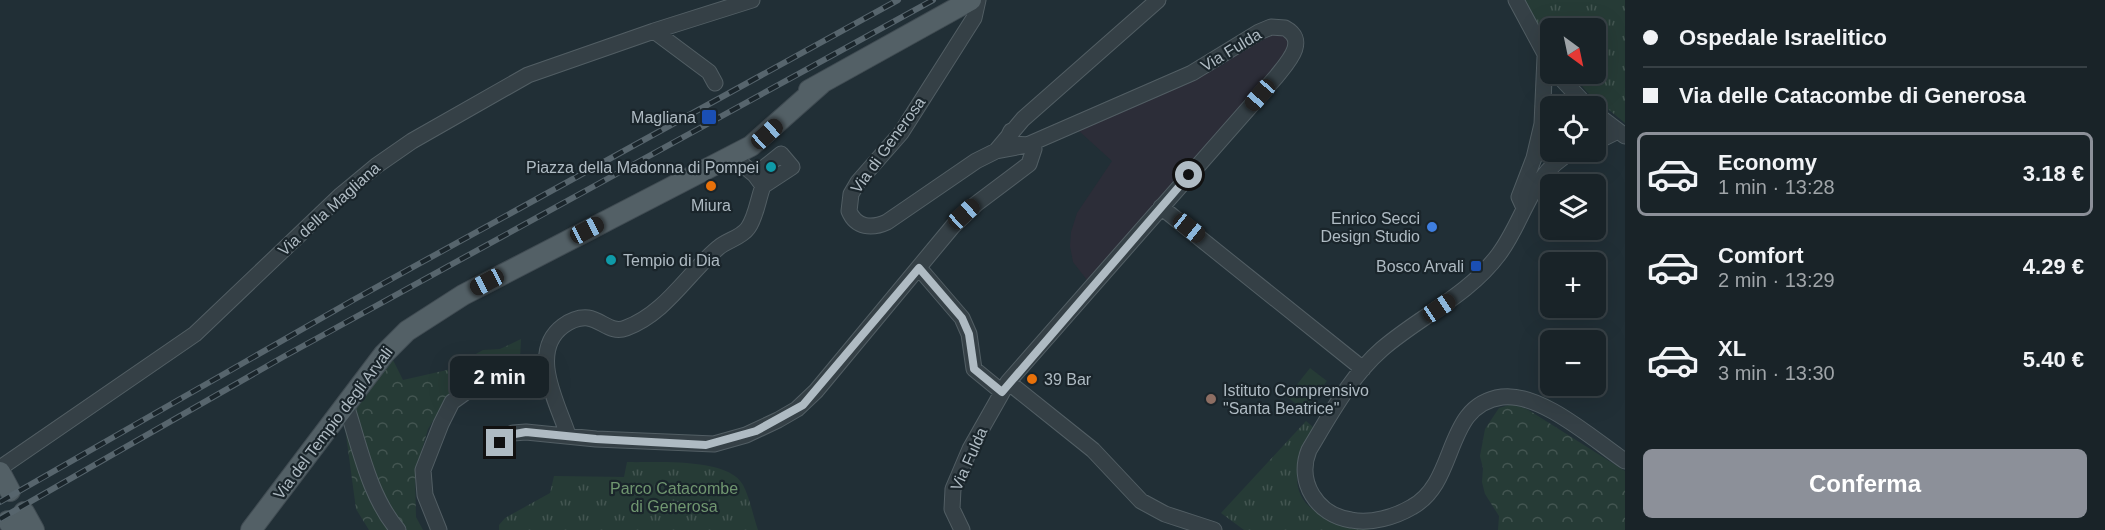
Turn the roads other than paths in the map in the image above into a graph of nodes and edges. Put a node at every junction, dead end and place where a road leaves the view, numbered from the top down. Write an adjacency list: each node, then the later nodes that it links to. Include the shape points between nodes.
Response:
1 (752, 0): 6 (street, Via della Magliana)
2 (971, 0): 18 (main road, via 795,96)
3 (978, 0): 17 (street, Via di Generosa, via 974,18 900,133 858,182 850,199 850,214 863,225 883,224)
4 (1158, 0): 13 (street, Via di Generosa)
5 (1516, 0): 7 (street)
6 (654, 31): 8 (street, via 709,72); 30 (street, Via della Magliana, via 528,75 412,141 341,195 195,334)
7 (1540, 46)
8 (715, 83)
9 (1546, 84): 21 (street, via 1534,158 1519,196)
10 (1566, 84): 11 (street)
11 (1578, 96)
12 (1606, 122): 14 (street)
13 (1011, 131): 16 (street, via 1010,142); 17 (street, Via di Generosa)
14 (1621, 134): 15 (street)
15 (1606, 139)
16 (1027, 145): 17 (street, Via Fulda); 20 (street, Via Fulda, via 1192,73 1259,32 1277,27 1289,30 1296,44 1290,59); 22 (street, via 1035,152 1029,164 964,214)
17 (996, 151)
18 (734, 154): 26 (main road, Via del Tempio degli Arvali, via 440,308 395,341); 27 (street, via 759,180 751,223 745,232 718,248 680,291 625,329 578,319 568,322 554,335 547,351 548,375)
19 (1559, 162): 21 (street, via 1541,176)
20 (1161, 207): 24 (street); 25 (street, Via Fulda)
21 (1524, 208): 24 (street, via 1506,244 1484,272 1464,291 1383,348)
22 (919, 268): 25 (street, via 962,318 969,334 974,369); 27 (street, via 816,391 797,409 768,425 729,441 706,445)
23 (519, 364): 36 (street, via 484,379 452,402 441,424 423,470 425,495)
24 (1363, 369): 29 (street, via 1323,428 1305,465 1308,489 1316,502 1344,519 1384,518 1423,500 1439,481 1466,415 1496,398 1518,397 1534,402)
25 (1005, 387): 37 (street, Via Fulda, via 970,449 953,489 952,508); 38 (street, via 1093,450 1141,501 1165,514)
26 (346, 405): 34 (main road, Via del Tempio degli Arvali); 35 (street, via 373,486 386,515)
27 (568, 435): 28 (street, via 519,432)
28 (500, 443)
29 (1625, 461)
30 (0, 470): 31 (main road)
31 (10, 491)
32 (15, 521): 33 (main road)
33 (34, 530)
34 (251, 530)
35 (398, 530)
36 (439, 530)
37 (962, 530)
38 (1214, 530)

